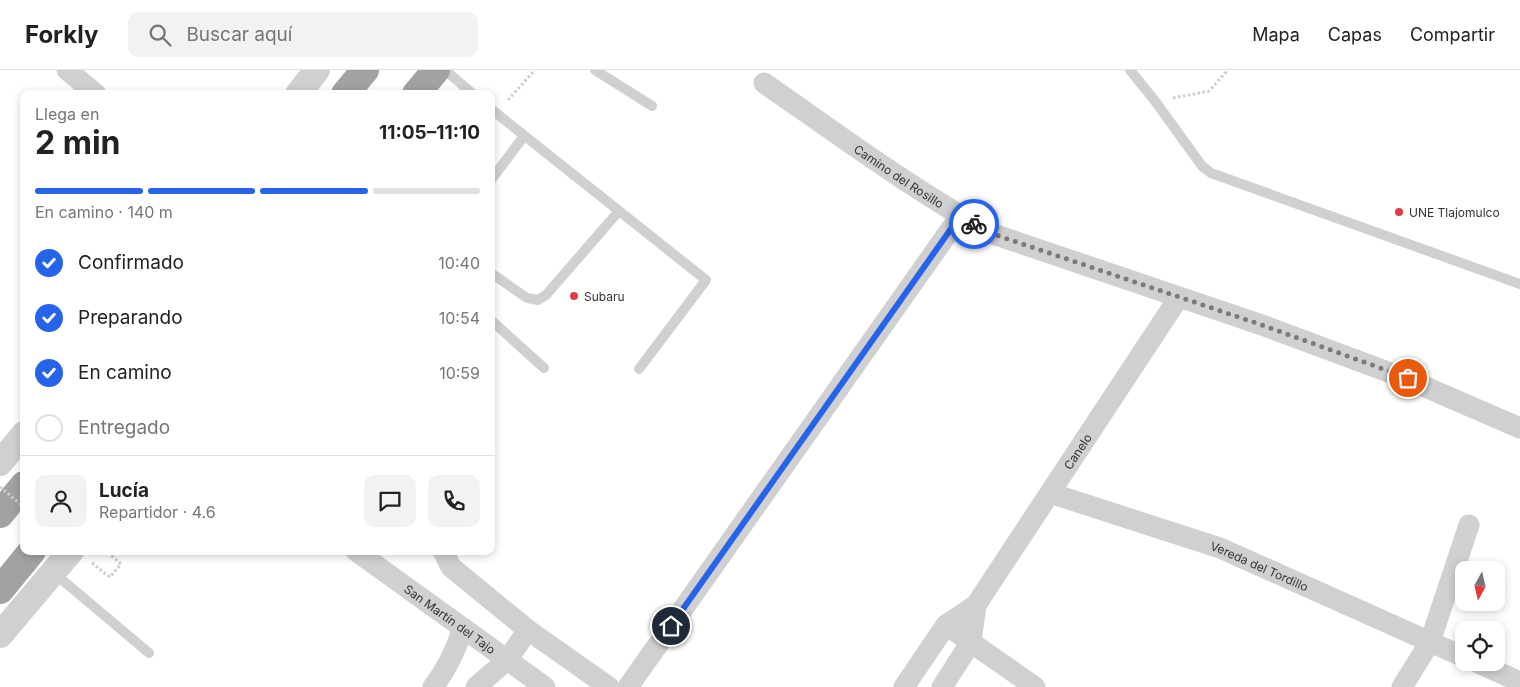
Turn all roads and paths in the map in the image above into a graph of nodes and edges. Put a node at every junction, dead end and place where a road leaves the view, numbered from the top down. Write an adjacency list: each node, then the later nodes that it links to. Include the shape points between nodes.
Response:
1 (67, 70): 11 (street)
2 (317, 70): 12 (street)
3 (365, 70): 13 (highway)
4 (436, 70): 14 (highway)
5 (445, 70): 15 (lane)
6 (535, 70): 18 (path)
7 (595, 70): 17 (lane)
8 (1130, 70): 16 (lane)
9 (1226, 70): 16 (path, via 1209,91)
10 (764, 83): 23 (street, Camino del Rosillo)
11 (91, 90)
12 (301, 90)
13 (348, 90)
14 (419, 90)
15 (468, 90)
16 (1155, 101): 25 (lane, via 1202,166 1211,173)
17 (652, 106)
18 (495, 110)
19 (495, 112): 20 (lane)
20 (524, 136): 21 (lane); 22 (lane)
21 (495, 175)
22 (619, 211): 24 (lane, via 538,300 527,298); 29 (lane, via 706,280)
23 (960, 216): 26 (street, Camino del Rosillo, via 993,234); 63 (street)
24 (495, 276)
25 (1520, 284)
26 (1179, 297): 30 (street, Camino del Rosillo, via 1408,378); 35 (street, Canelo)
27 (495, 324): 28 (lane)
28 (544, 368)
29 (639, 369)
30 (1520, 428)
31 (20, 439): 32 (street)
32 (0, 463)
33 (0, 487): 36 (path, bridge)
34 (20, 490): 37 (highway)
35 (1050, 493): 47 (street, Canelo); 53 (street, Vereda del Tordillo, via 1220,548)
36 (20, 504)
37 (0, 514)
38 (1470, 525): 53 (street)
39 (29, 555): 46 (highway)
40 (68, 555): 44 (street)
41 (111, 555): 45 (path, via 121,564)
42 (362, 555): 49 (street, San Martín del Tajo)
43 (445, 555): 50 (street, via 451,567)
44 (53, 572): 51 (street); 54 (lane)
45 (110, 577)
46 (0, 590)
47 (976, 605): 48 (street, Canelo); 52 (street, Canelo)
48 (946, 625): 52 (street); 64 (street, Canelo)
49 (463, 628): 56 (street, San Martín del Tajo); 59 (street, via 444,673)
50 (528, 630): 56 (street); 62 (street)
51 (0, 635)
52 (971, 642): 65 (street, Canelo); 66 (street)
53 (1430, 642): 55 (street, Vereda del Tordillo); 67 (street)
54 (149, 653)
55 (1455, 653)
56 (507, 660): 60 (street); 61 (street, San Martín del Tajo)
57 (1496, 671): 58 (street)
58 (1520, 682)
59 (433, 687)
60 (476, 687)
61 (545, 687)
62 (609, 687)
63 (628, 687)
64 (904, 687)
65 (942, 687)
66 (1035, 687)
67 (1402, 687)

